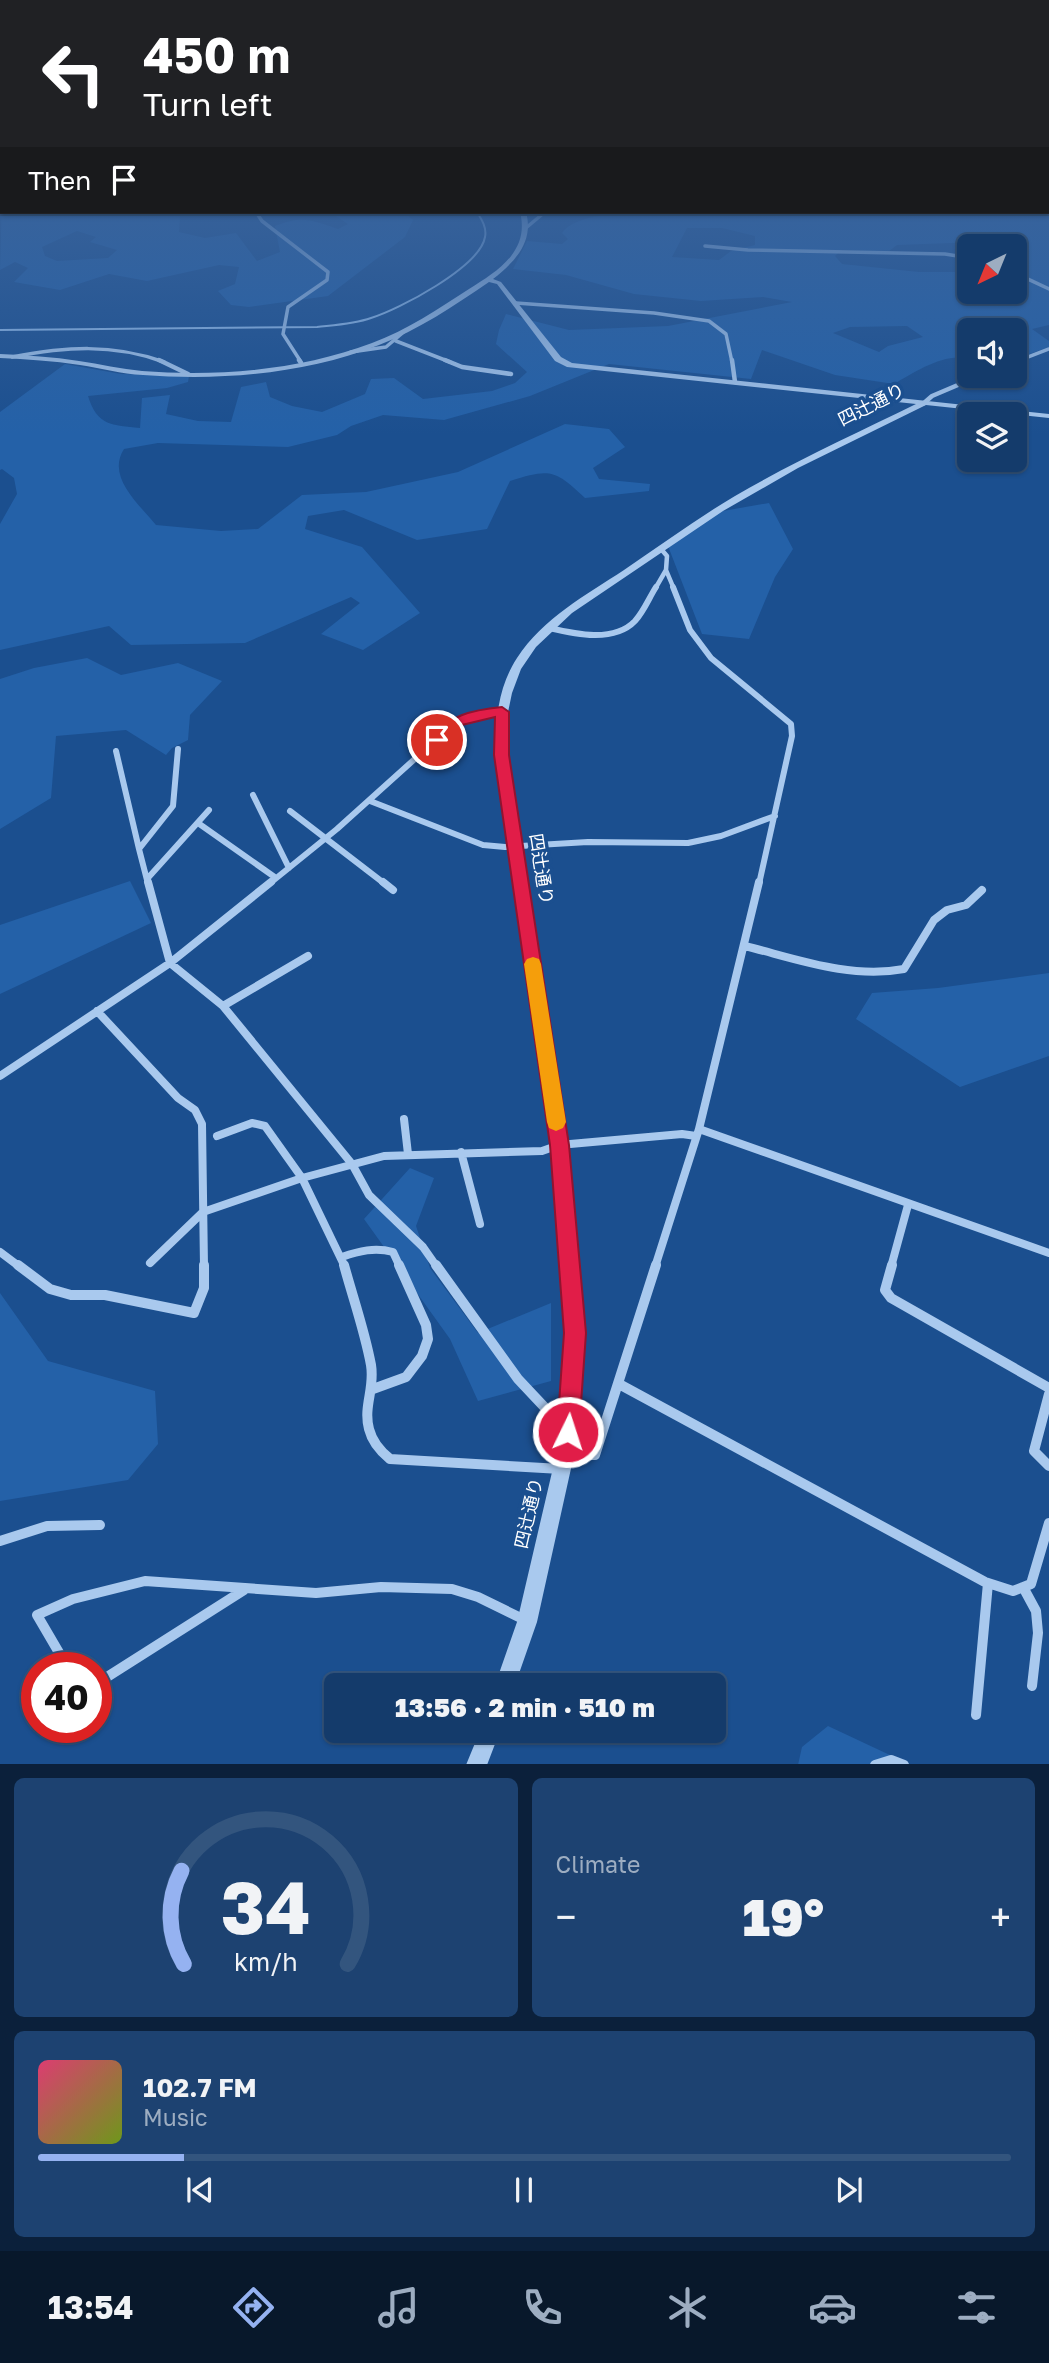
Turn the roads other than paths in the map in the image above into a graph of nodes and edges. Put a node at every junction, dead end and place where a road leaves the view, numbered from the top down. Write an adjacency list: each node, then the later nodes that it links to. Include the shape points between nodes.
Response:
1 (325, 269): 14 (street, via 327,280 288,307 283,334)
2 (498, 269): 3 (street)
3 (488, 279): 6 (street, via 499,283); 7 (street)
4 (1027, 279): 5 (street)
5 (1049, 289)
6 (516, 303): 17 (street, via 558,359 570,365); 17 (street, via 709,321 726,334)
7 (406, 330): 8 (street); 10 (street)
8 (396, 341): 10 (street); 16 (street, via 462,367)
9 (1049, 349): 13 (street)
10 (349, 352): 14 (street)
11 (0, 356): 12 (street)
12 (11, 357): 15 (street); 15 (street, via 99,345 124,349)
13 (1027, 357)
14 (301, 363): 15 (street)
15 (188, 374)
16 (511, 374)
17 (735, 382): 19 (street)
18 (957, 385): 19 (street)
19 (924, 403): 20 (street, 四辻通り); 21 (street, 四辻通り, via 755,488)
20 (1049, 416)
21 (661, 549): 22 (street, via 667,556); 23 (street, 四辻通り)
22 (666, 570): 23 (street, via 640,614 626,628 600,634); 31 (street, via 690,631 711,659 791,724)
23 (549, 628): 24 (street, 四辻通り, via 522,658)
24 (502, 712): 28 (street, via 457,721); 34 (street, 四辻通り, via 502,755)
25 (178, 749): 35 (street, via 173,806)
26 (116, 751): 35 (street)
27 (253, 795): 36 (street)
28 (370, 801): 33 (street); 34 (street, via 483,845)
29 (209, 810): 32 (street)
30 (290, 811): 33 (street)
31 (775, 816): 34 (street, via 718,838 689,843); 41 (street)
32 (198, 823): 37 (street); 38 (street)
33 (326, 838): 36 (street); 39 (street)
34 (515, 845): 50 (street, 四辻通り)
35 (139, 849): 38 (street)
36 (289, 868): 37 (street)
37 (276, 878): 43 (street)
38 (147, 879): 43 (street)
39 (393, 890)
40 (982, 890): 41 (street, via 966,905 947,910 934,920 904,969 891,973 859,972)
41 (745, 946): 48 (street)
42 (308, 956): 44 (street)
43 (170, 963): 44 (street); 45 (street)
44 (223, 1006): 53 (street)
45 (97, 1011): 46 (street); 56 (street, via 195,1110 202,1124)
46 (0, 1076)
47 (404, 1119): 52 (street)
48 (697, 1132): 50 (street); 55 (street); 62 (street)
49 (217, 1136): 54 (street, via 251,1124 265,1126)
50 (559, 1145): 51 (street, via 542,1151); 66 (street, 四辻通り, via 575,1333)
51 (461, 1152): 52 (street); 57 (street)
52 (408, 1154): 53 (street)
53 (352, 1164): 54 (street); 66 (street, via 369,1195 423,1247 518,1379)
54 (302, 1178): 56 (street); 60 (street)
55 (908, 1205): 59 (street); 63 (street, via 885,1290 891,1298)
56 (203, 1212): 58 (street, via 204,1288 194,1313 105,1295 71,1296 50,1289); 61 (street)
57 (480, 1224)
58 (0, 1252)
59 (1049, 1253)
60 (342, 1257): 64 (street, via 371,1365); 64 (street, via 366,1249 393,1252 426,1325 428,1339 422,1356 405,1377)
61 (150, 1263)
62 (619, 1384): 67 (street, via 595,1455); 72 (street)
63 (1049, 1388)
64 (373, 1389): 67 (street, via 365,1408 369,1431 390,1459)
65 (1049, 1394): 68 (street, via 1034,1451)
66 (568, 1432): 67 (street, 四辻通り)
67 (563, 1462): 75 (street, 四辻通り)
68 (1049, 1466)
69 (1049, 1523): 73 (street, via 1031,1584)
70 (100, 1525): 71 (street, via 47,1526)
71 (0, 1541)
72 (988, 1583): 73 (street, via 1013,1591); 80 (street)
73 (1023, 1587): 79 (street, via 1036,1612 1038,1633)
74 (245, 1589): 75 (street, via 316,1593 381,1587 452,1589); 76 (street, via 145,1581 73,1599 37,1615); 78 (street)
75 (527, 1622): 77 (street, 四辻通り)
76 (59, 1652)
77 (509, 1673)
78 (112, 1674)
79 (1032, 1686)
80 (976, 1715)
81 (485, 1743): 82 (street)
82 (475, 1764)
83 (878, 1764): 84 (street, via 891,1760)
84 (901, 1764)

